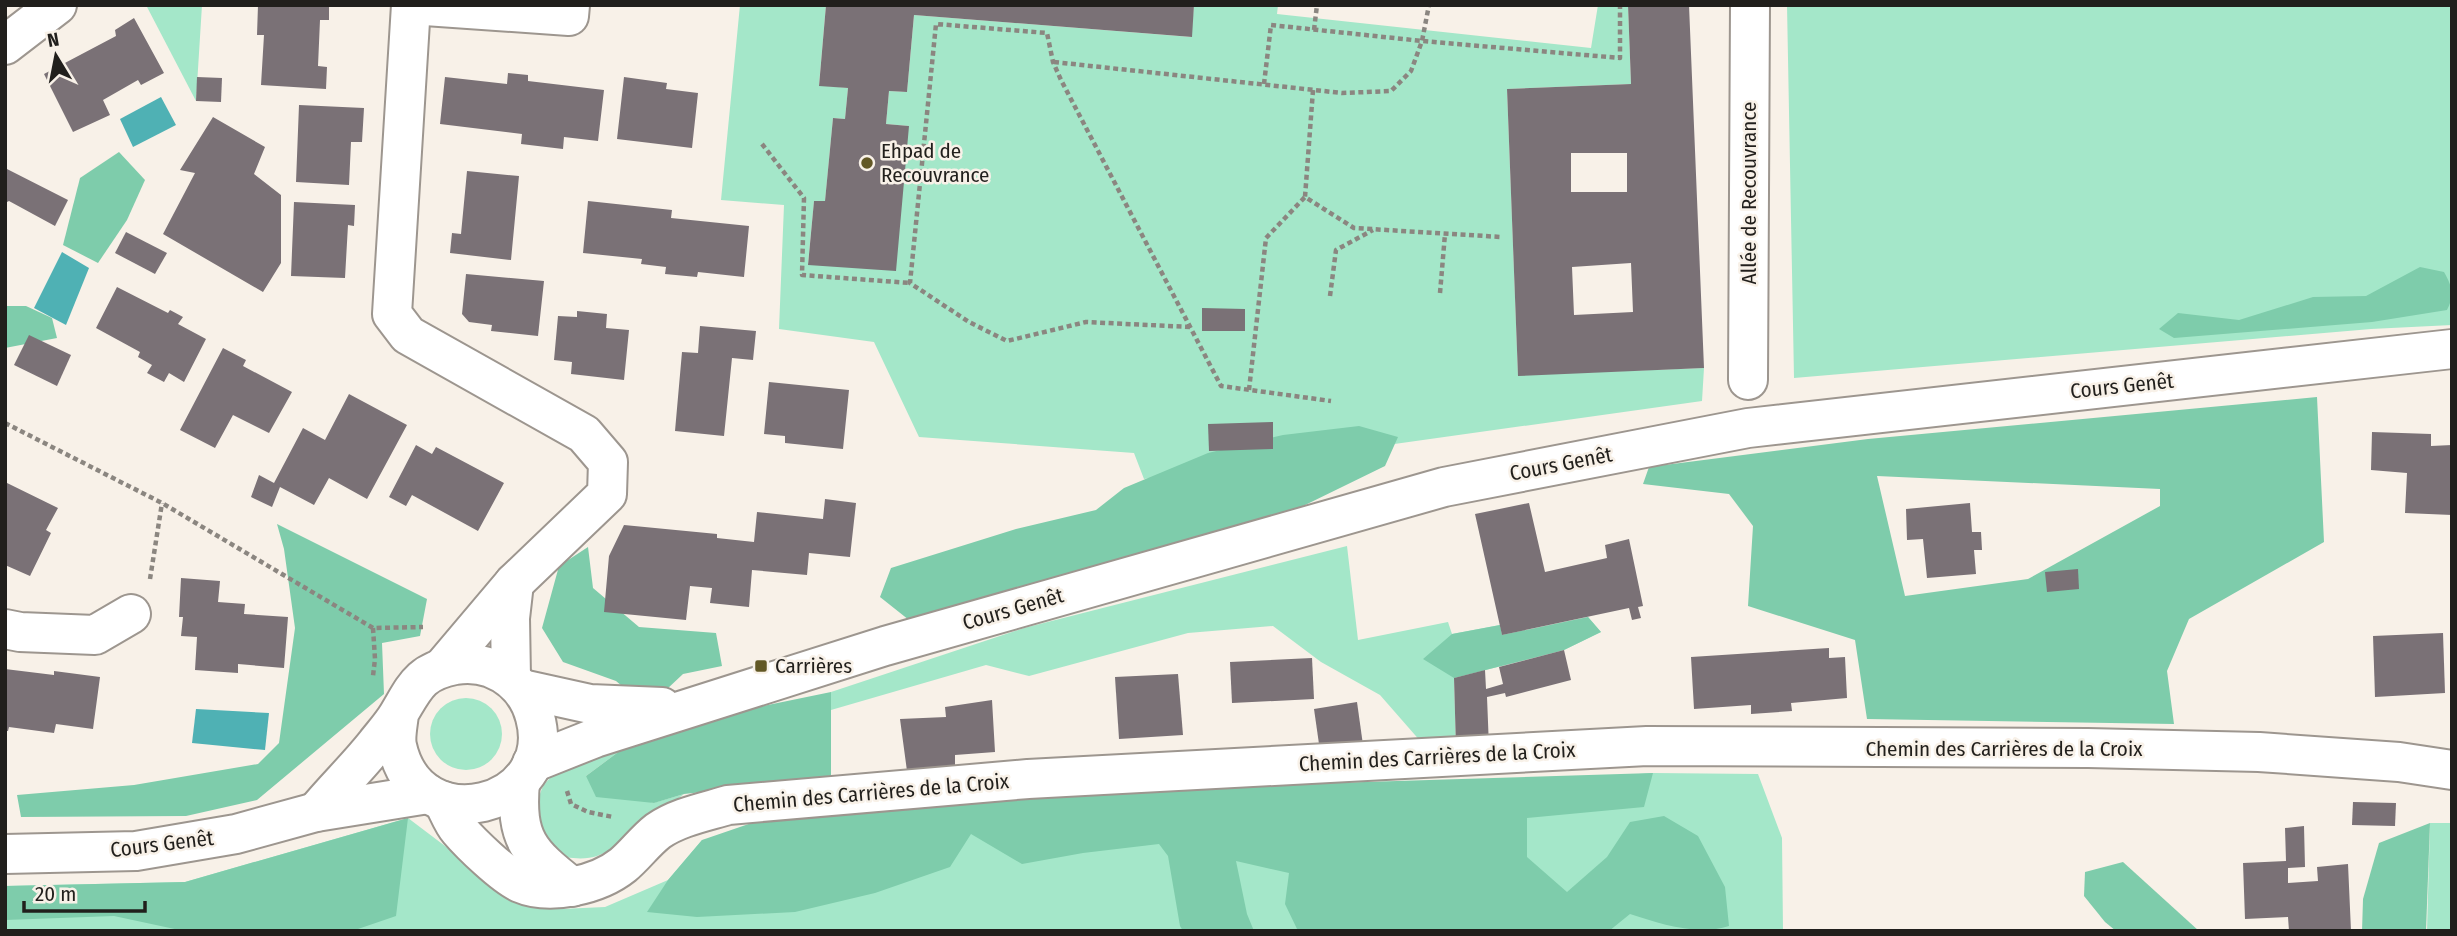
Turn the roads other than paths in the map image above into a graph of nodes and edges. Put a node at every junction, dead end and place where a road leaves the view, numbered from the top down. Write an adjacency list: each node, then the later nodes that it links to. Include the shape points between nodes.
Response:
1 (57, 5): 5 (street)
2 (411, 5): 3 (street, via 569,16); 8 (street, via 392,314 408,335 584,434 608,462 607,494)
3 (570, 5)
4 (1750, 5): 7 (street, Allée de Recouvrance)
5 (5, 45)
6 (2452, 349): 13 (street, Cours Genêt, via 1748,428 1444,487 885,646)
7 (1748, 380)
8 (514, 583): 11 (street); 12 (street, via 510,618)
9 (131, 614): 10 (street, via 95,635)
10 (5, 629)
11 (443, 667): 12 (street, via 466,663 490,667); 14 (street, via 411,691)
12 (516, 683): 13 (street, Cours Genêt, via 590,704); 16 (street, via 532,705 537,724 537,743)
13 (696, 705): 16 (street, Cours Genêt, via 595,738)
14 (399, 714): 17 (street, via 396,745 407,772); 18 (street)
15 (2452, 770): 20 (street, Chemin des Carrières de la Croix, via 2399,761 2259,752 1647,746 1028,779 728,805 658,831 622,867)
16 (526, 773): 17 (street, via 503,795 484,803 463,805); 20 (street, via 518,807 525,840 539,861)
17 (436, 797): 18 (street, Cours Genêt); 20 (street, via 457,828 520,883)
18 (316, 812): 19 (street, Cours Genêt, via 236,834 136,851)
19 (5, 854)
20 (572, 887)

